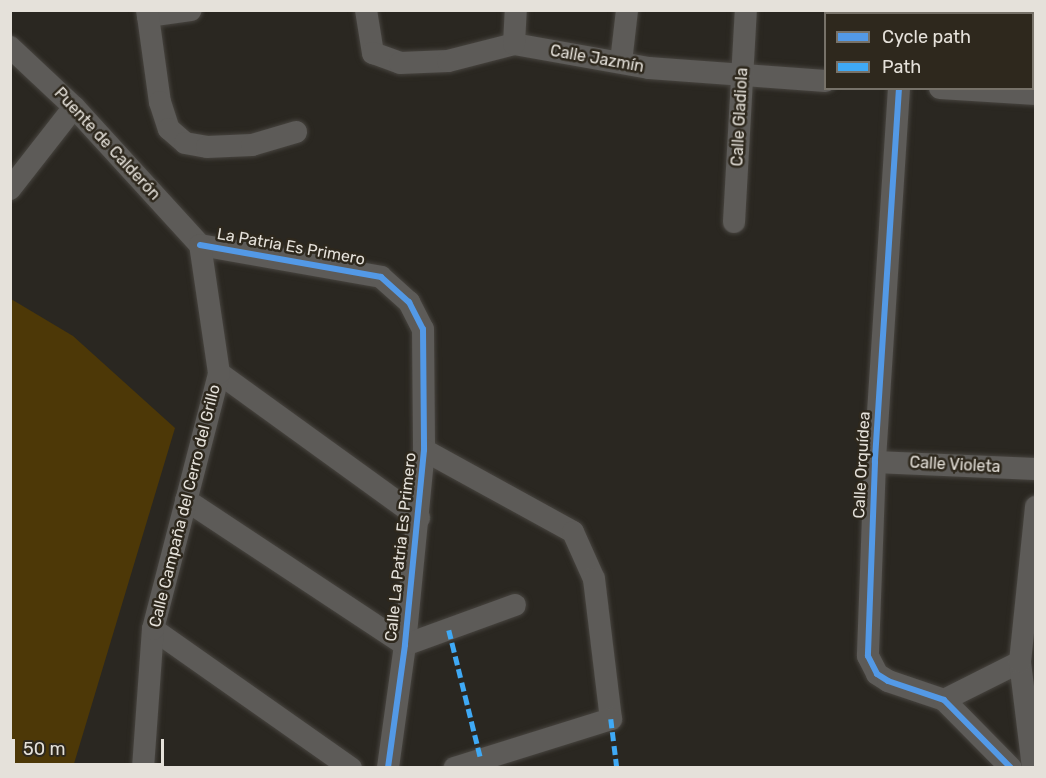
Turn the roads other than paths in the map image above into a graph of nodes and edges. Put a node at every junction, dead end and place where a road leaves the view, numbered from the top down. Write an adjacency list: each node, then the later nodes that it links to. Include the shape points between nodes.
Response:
1 (191, 10): 6 (street)
2 (366, 10): 7 (street, Calle Jazmín, via 373,53 400,63 448,61)
3 (516, 10): 7 (street)
4 (627, 10): 9 (street)
5 (746, 10): 10 (street, Calle Gladiola)
6 (148, 13): 16 (street, via 160,102 169,129 185,143 207,147 252,145)
7 (514, 44): 9 (street, Calle Jazmín)
8 (10, 47): 15 (street, Puente de Calderón)
9 (621, 62): 10 (street, Calle Jazmín)
10 (743, 75): 11 (street, Calle Jazmín); 18 (street, Calle Gladiola)
11 (824, 81)
12 (899, 90): 23 (street, Calle Orquídea)
13 (972, 90): 14 (street)
14 (1035, 94)
15 (74, 107): 17 (street); 19 (street, Puente de Calderón)
16 (296, 132)
17 (10, 189)
18 (734, 222)
19 (200, 245): 20 (street, La Patria Es Primero, via 381,277 409,302); 21 (street, Calle Campaña del Cerro del Grillo)
20 (423, 329): 22 (street, Calle La Patria Es Primero)
21 (219, 373): 25 (street, Calle Campaña del Cerro del Grillo); 27 (street)
22 (424, 450): 27 (street, Calle La Patria Es Primero); 36 (street, via 573,532 594,579 611,719)
23 (874, 462): 24 (street, Calle Violeta); 32 (street, Calle Orquídea, via 868,656 877,674 888,681)
24 (1035, 469)
25 (186, 500): 29 (street, Calle Campaña del Cerro del Grillo); 30 (street)
26 (1035, 507): 31 (street)
27 (419, 518): 30 (street, Calle La Patria Es Primero)
28 (514, 605): 30 (street)
29 (153, 629): 33 (street, Calle Campaña del Cerro del Grillo); 34 (street)
30 (405, 645): 35 (street, Calle La Patria Es Primero)
31 (1020, 662): 32 (street); 38 (street)
32 (944, 700): 37 (street, Calle Orquídea)
33 (143, 768)
34 (351, 768)
35 (388, 768)
36 (455, 768)
37 (1011, 768)
38 (1033, 768)

